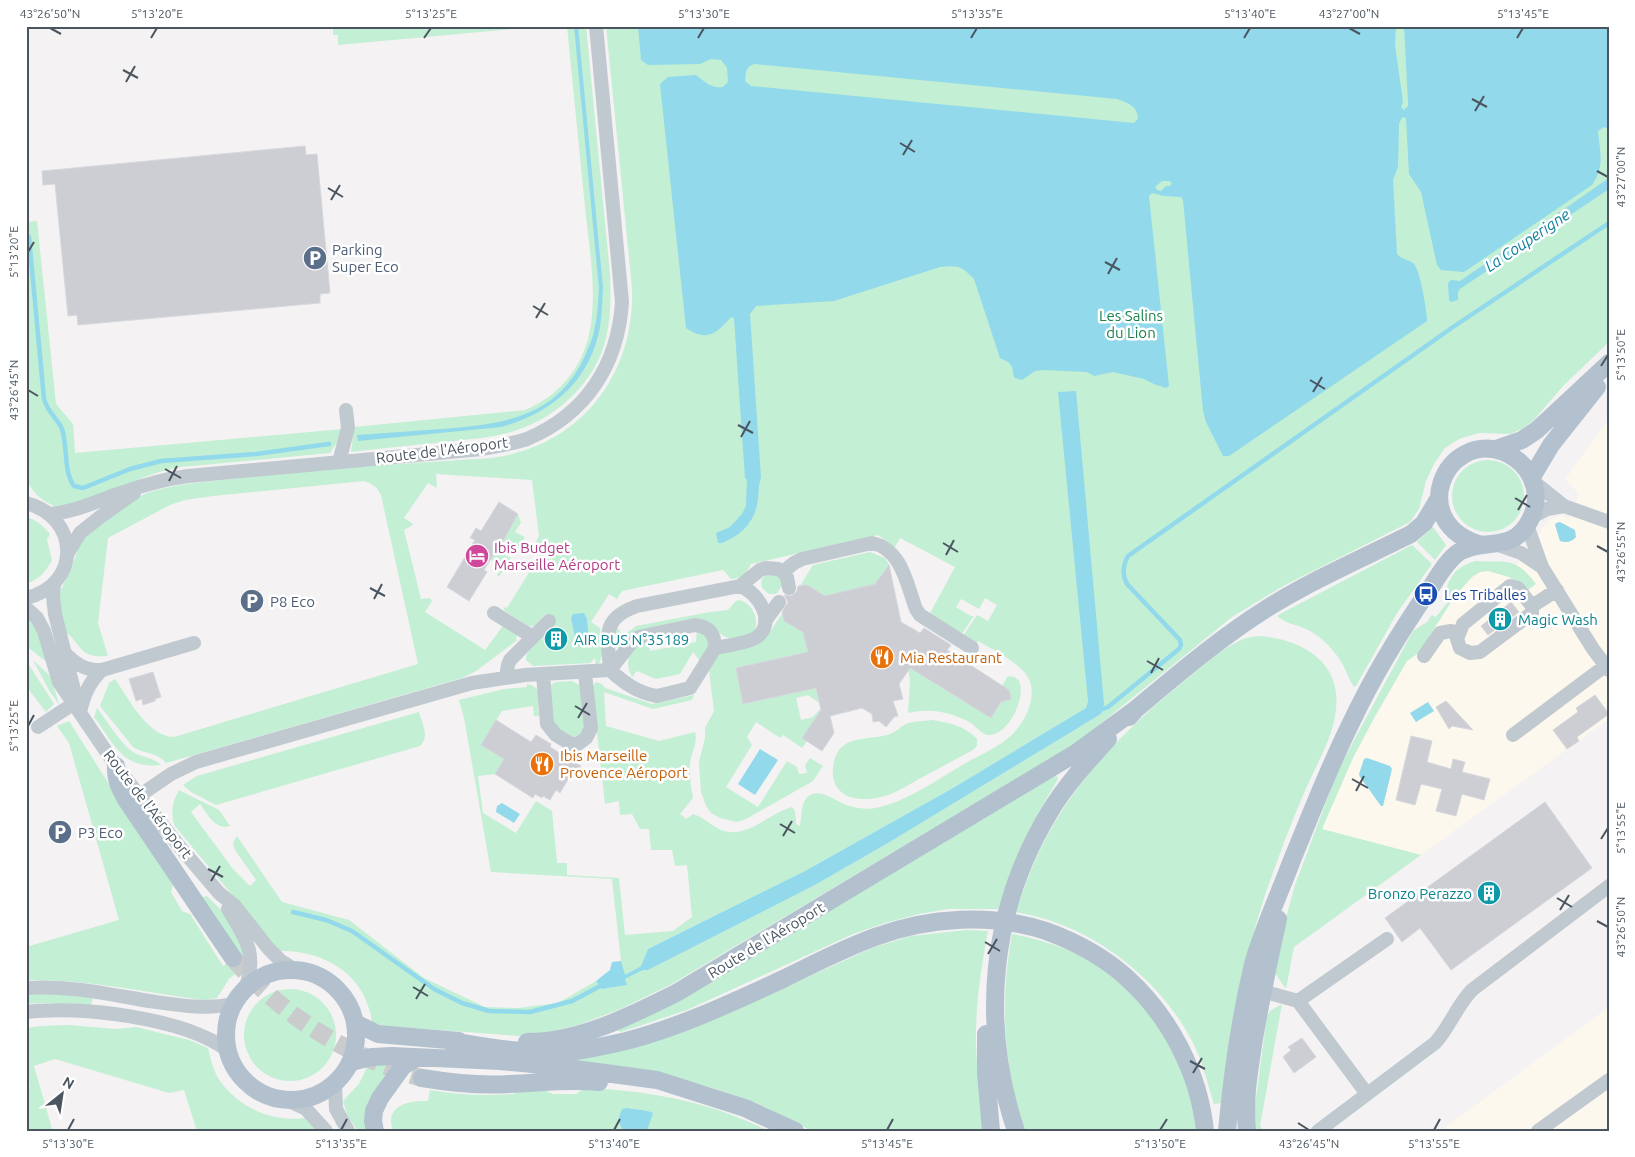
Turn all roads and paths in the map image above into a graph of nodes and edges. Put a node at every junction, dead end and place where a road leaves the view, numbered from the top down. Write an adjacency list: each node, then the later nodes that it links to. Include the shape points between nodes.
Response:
1 (596, 26): 6 (street, Route de l'Aéroport, via 622,289 618,335 600,378 581,404 564,418 525,439 482,449)
2 (1609, 363): 5 (main road, via 1537,430 1522,440)
3 (1609, 372): 7 (main road, via 1550,445)
4 (346, 410): 6 (street, via 348,428)
5 (1496, 449): 7 (main road, via 1523,464); 10 (main road, via 1468,452 1456,460 1444,477)
6 (340, 462): 8 (street, Route de l'Aéroport, via 188,476)
7 (1533, 480): 12 (street); 14 (main road, via 1536,497)
8 (145, 485): 13 (street, Route de l'Aéroport, via 73,510); 17 (street, Route de l'Aéroport, via 80,533)
9 (26, 490): 11 (street)
10 (1439, 498): 16 (main road, via 1447,524 1456,534 1468,542); 44 (main road, via 1424,523 1411,534 1266,609 1202,655)
11 (32, 504): 13 (street)
12 (1564, 506): 14 (street, via 1547,509); 15 (street)
13 (50, 514): 17 (street, via 63,531)
14 (1530, 521): 16 (main road, via 1514,537); 18 (street)
15 (1609, 522)
16 (1490, 545): 18 (street, via 1521,552); 49 (main road, via 1463,550 1449,561 1386,656 1319,792)
17 (68, 553): 20 (street, Route de l'Aéroport, via 66,564)
18 (1542, 567): 23 (street)
19 (783, 572): 21 (street, via 766,568); 22 (street); 35 (street, via 802,559 878,544 889,550 899,562 920,615)
20 (54, 584): 24 (street, via 42,593); 36 (street, Route de l'Aéroport, via 55,614)
21 (740, 586): 30 (street, via 757,598); 40 (street, via 626,610 614,620 608,631)
22 (789, 588)
23 (1557, 590): 26 (street); 38 (street)
24 (26, 598)
25 (779, 602): 30 (street)
26 (1532, 606): 31 (street, via 1518,588 1510,586 1466,620); 31 (street, via 1532,613 1480,652 1470,653 1460,648)
27 (26, 608): 43 (street, Route de l'Aéroport, via 37,618 59,682)
28 (494, 613): 32 (street)
29 (548, 621): 32 (street)
30 (765, 621): 34 (street, via 756,638)
31 (1458, 632): 37 (street, via 1440,633)
32 (533, 637): 42 (street, via 510,660)
33 (194, 643): 39 (street)
34 (715, 648): 40 (street, via 690,688 657,696); 40 (street, via 710,630 695,625 643,636)
35 (972, 648)
36 (64, 652): 39 (street, via 76,664); 43 (street, Route de l'Aéroport)
37 (1424, 656)
38 (1607, 668): 46 (street)
39 (102, 670): 43 (street)
40 (597, 671): 41 (street); 41 (street, via 590,728 586,738 578,744 564,741 547,724)
41 (543, 674): 42 (street)
42 (506, 677): 48 (street, via 472,683 196,762 171,774)
43 (76, 708): 45 (street); 47 (street, Route de l'Aéroport)
44 (1136, 709): 54 (main road, via 1081,768 1049,812 1014,887); 63 (main road, Route de l'Aéroport, via 1076,753 707,976 644,1009 595,1028 551,1040)
45 (38, 727)
46 (1513, 735)
47 (116, 766): 48 (street, Route de l'Aéroport); 53 (main road, via 115,776 127,801)
48 (139, 796): 51 (street, Route de l'Aéroport)
49 (1290, 865): 58 (main road); 80 (main road, via 1267,919 1254,963 1236,1053)
50 (1609, 886): 70 (street, via 1472,990 1435,1043)
51 (219, 893): 55 (street, Route de l'Aéroport, via 234,906 268,948); 56 (street, Route de l'Aéroport, via 245,937 251,956 251,972)
52 (1387, 939): 59 (street)
53 (233, 958)
54 (996, 964): 77 (main road, via 985,1044); 78 (main road, via 996,1041 1008,1108)
55 (295, 970): 56 (main road, Route de l'Aéroport, via 269,973); 62 (main road, Route de l'Aéroport, via 320,977 334,986 345,998)
56 (246, 987): 60 (main road, Route de l'Aéroport)
57 (26, 988): 60 (street, via 78,989 192,1007 213,1008)
58 (1262, 991): 59 (street); 81 (main road, via 1247,1082)
59 (1298, 1001): 70 (street)
60 (233, 1004): 64 (main road, Route de l'Aéroport, via 228,1018)
61 (26, 1012): 64 (street, via 66,1010 153,1021 189,1031 217,1042)
62 (355, 1023): 63 (main road, Route de l'Aéroport, via 378,1034); 66 (main road, Route de l'Aéroport, via 355,1049)
63 (449, 1040): 79 (main road, via 552,1053 627,1040 717,1009 875,937 934,922 1009,922 1071,941 1117,968 1137,987 1159,1012 1178,1043 1193,1079)
64 (227, 1050): 72 (main road, Route de l'Aéroport, via 240,1078 252,1088 277,1099)
65 (416, 1058): 66 (main road, via 372,1057); 71 (main road, via 500,1061 590,1071 657,1080); 75 (main road, via 403,1066 380,1098 374,1111)
66 (350, 1062): 69 (main road, Route de l'Aéroport)
67 (422, 1078): 71 (main road, via 485,1085 594,1081)
68 (1609, 1080): 83 (street)
69 (336, 1083): 72 (main road, Route de l'Aéroport, via 309,1098); 74 (street, via 336,1109)
70 (1367, 1094): 82 (street)
71 (706, 1096): 76 (main road, via 745,1108)
72 (289, 1100): 73 (street, Route de l'Aéroport, via 306,1109)
73 (326, 1131)
74 (348, 1131)
75 (375, 1131)
76 (795, 1131)
77 (991, 1131)
78 (1016, 1131)
79 (1205, 1131)
80 (1227, 1131)
81 (1247, 1131)
82 (1318, 1131)
83 (1538, 1131)

